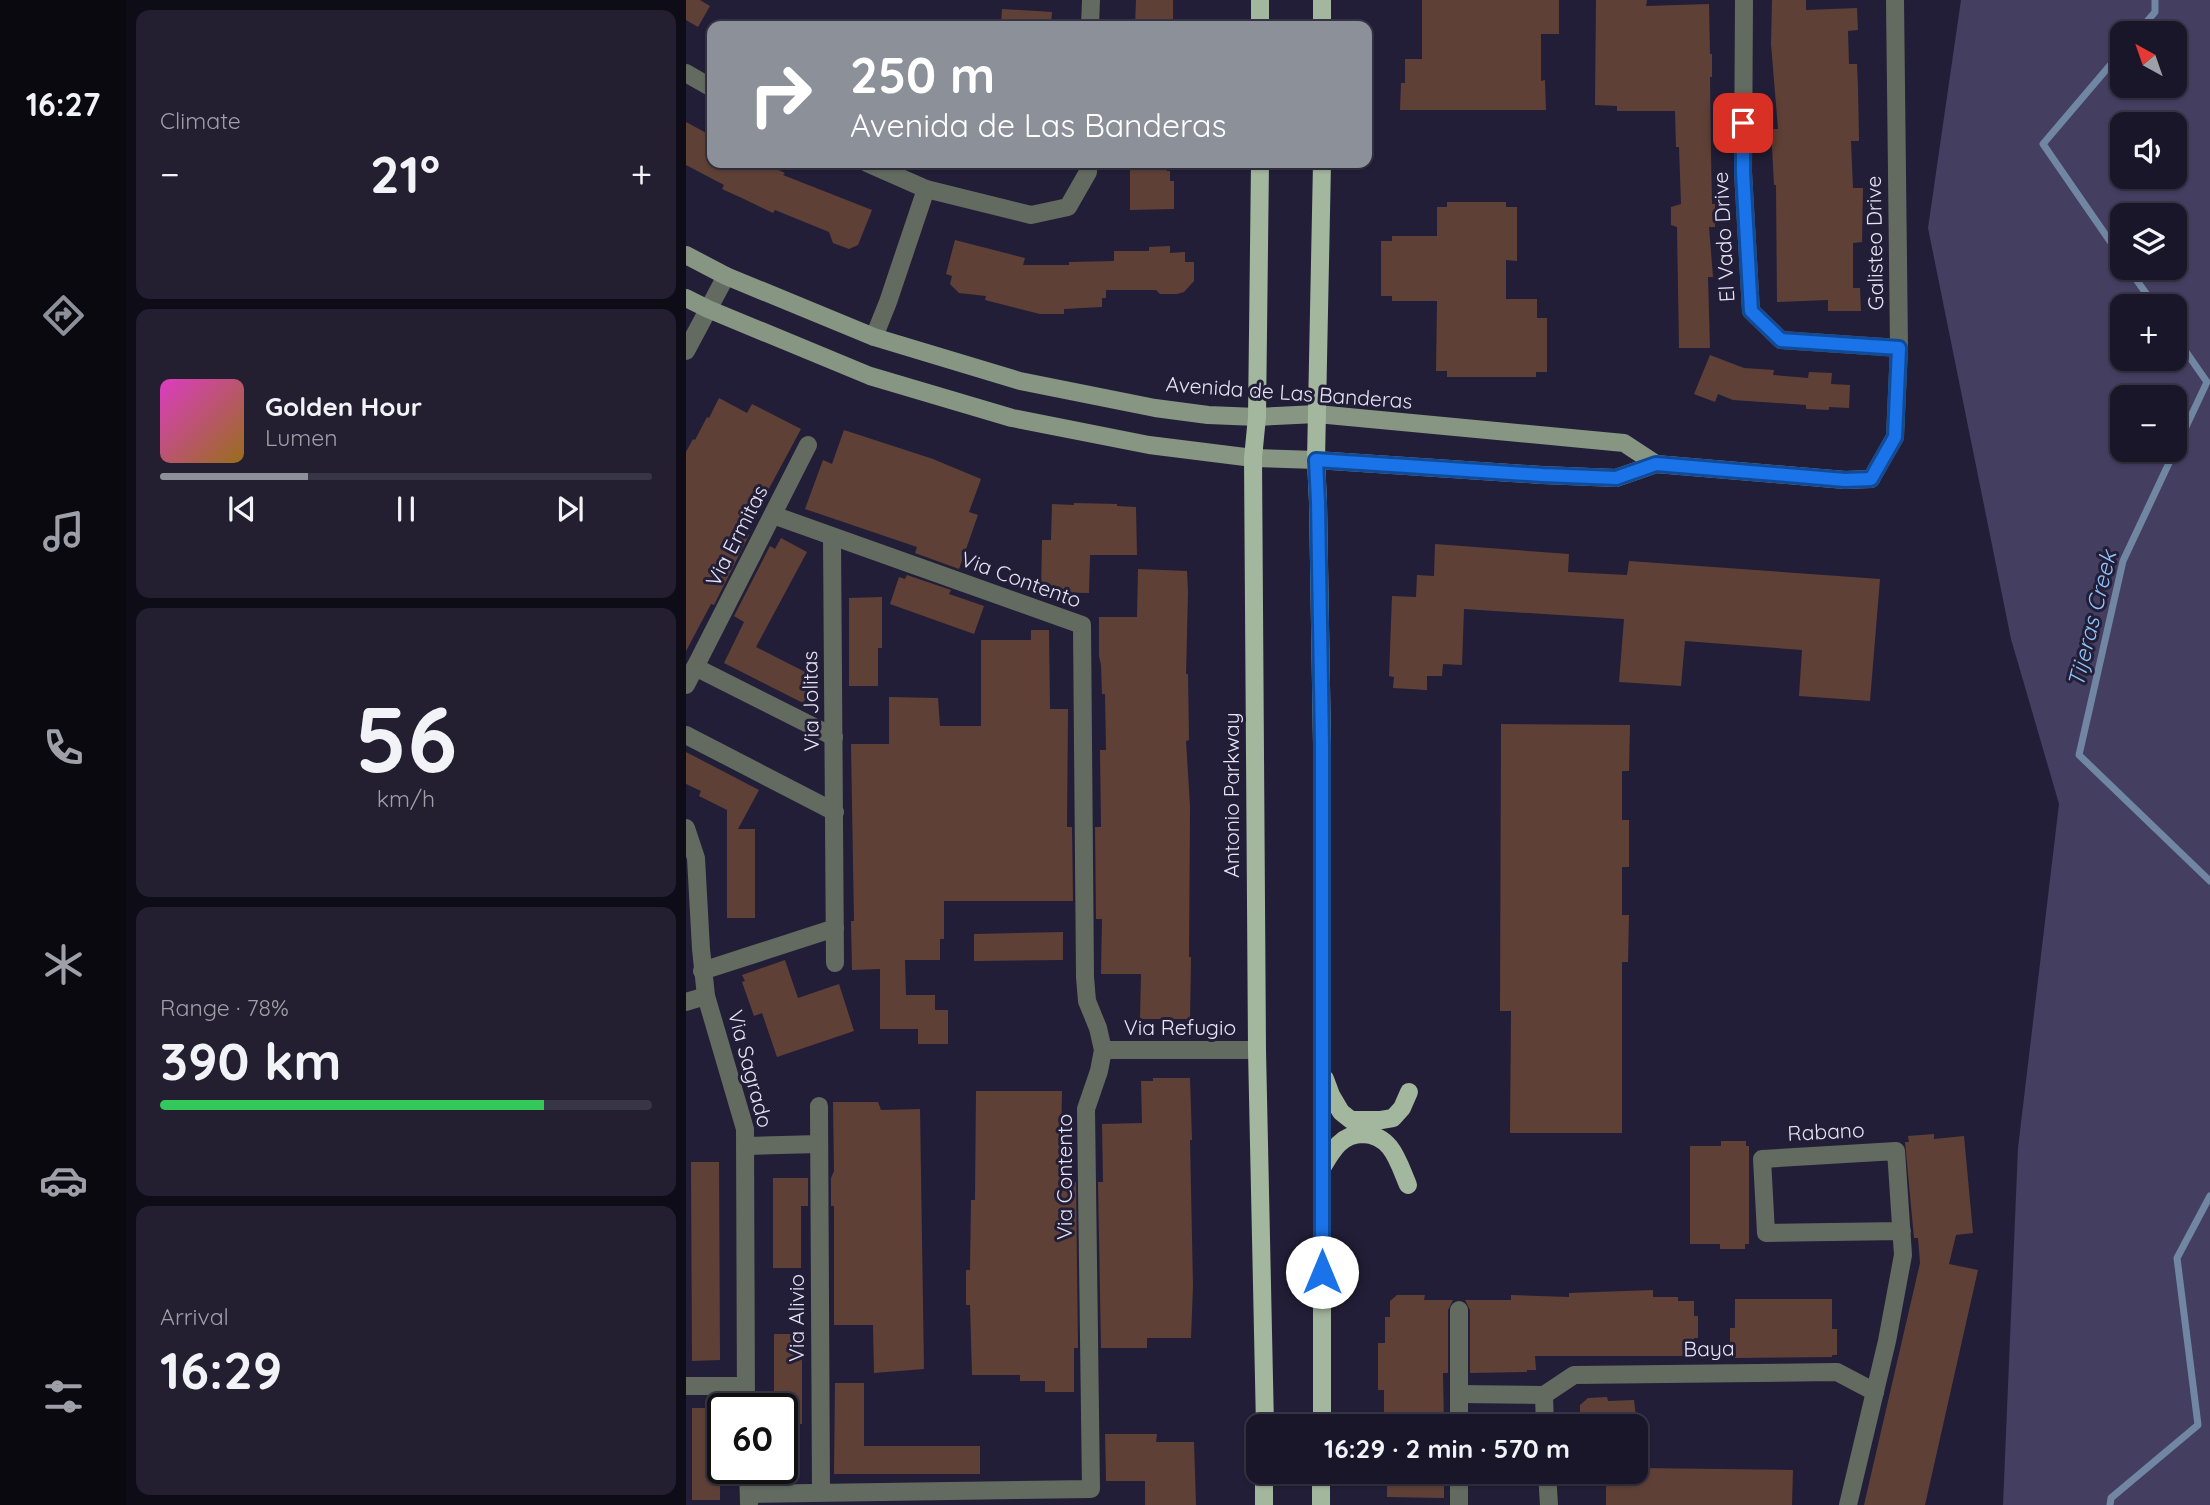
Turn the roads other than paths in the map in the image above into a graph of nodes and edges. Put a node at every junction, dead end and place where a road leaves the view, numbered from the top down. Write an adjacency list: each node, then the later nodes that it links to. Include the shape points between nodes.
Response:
1 (1091, 0): 6 (street)
2 (1260, 0): 7 (main road)
3 (1322, 0): 8 (main road)
4 (1744, 0): 21 (street, El Vado Drive, via 1743,172 1751,311 1781,340)
5 (1895, 0): 21 (street, Galisteo Drive)
6 (1090, 21)
7 (1260, 21)
8 (1322, 21)
9 (686, 73): 10 (street)
10 (707, 85)
11 (878, 168): 15 (street)
12 (1088, 168): 15 (street, via 1068,207 1031,215)
13 (1260, 168): 24 (main road, Antonio Parkway)
14 (1322, 168): 23 (main road)
15 (926, 188): 20 (street)
16 (686, 256): 17 (main road, Avenida de Las Banderas)
17 (726, 276): 19 (street); 20 (main road, Avenida de Las Banderas)
18 (686, 298): 19 (main road, Avenida de Las Banderas)
19 (708, 310): 22 (street); 26 (main road, Avenida de Las Banderas, via 870,376 1012,418 1149,445)
20 (874, 337): 24 (main road, Avenida de Las Banderas, via 1020,381 1155,408)
21 (1899, 348): 29 (street, Galisteo Drive, via 1895,437)
22 (686, 351)
23 (1317, 414): 24 (main road, Avenida de Las Banderas); 27 (main road); 28 (main road, Avenida de Las Banderas, via 1624,443)
24 (1257, 417): 26 (main road, Antonio Parkway)
25 (808, 445): 30 (street, Via Ermitas)
26 (1253, 458): 27 (main road, Avenida de Las Banderas); 44 (main road, Antonio Parkway)
27 (1316, 460): 28 (main road, Avenida de Las Banderas, via 1616,478); 45 (main road)
28 (1656, 464): 29 (main road, Avenida de Las Banderas)
29 (1871, 479)
30 (773, 515): 31 (street); 32 (street, Via Ermitas)
31 (832, 537): 35 (street, Via Jolitas); 43 (street, Via Contento, via 1082,625 1084,977)
32 (695, 667): 33 (street, Via Ermitas); 35 (street)
33 (686, 685)
34 (686, 735): 36 (street)
35 (834, 737): 36 (street, Via Jolitas)
36 (835, 811): 38 (street, Via Jolitas)
37 (686, 828): 40 (street, Via Sagrado, via 696,858)
38 (835, 928): 39 (street, Via Jolitas); 40 (street)
39 (835, 963)
40 (702, 971): 41 (street, Via Sagrado)
41 (706, 996): 42 (street); 49 (street, Via Sagrado, via 741,1109)
42 (686, 1002)
43 (1103, 1050): 44 (street, Via Refugio); 68 (street, Via Contento, via 1086,1109 1091,1489)
44 (1257, 1050): 60 (main road, Antonio Parkway)
45 (1322, 1068): 46 (main road, via 1331,1096 1351,1120 1393,1118); 50 (main road)
46 (1409, 1093)
47 (819, 1106): 48 (street, Via Alivio)
48 (819, 1144): 49 (street); 68 (street, Via Alivio)
49 (747, 1146): 55 (street, Via Sagrado)
50 (1322, 1168): 51 (main road, via 1346,1137 1374,1135 1395,1155); 61 (main road)
51 (1408, 1185)
52 (1902, 1231): 52 (street, Rabano, via 1896,1151 1762,1158 1766,1233); 56 (street, Rabano, via 1903,1255)
53 (1459, 1310): 58 (street)
54 (686, 1386): 55 (street)
55 (745, 1386): 57 (street, Via Sagrado)
56 (1875, 1392): 59 (street, Baya, via 1837,1372 1798,1371 1574,1375); 74 (street, Rabano)
57 (745, 1393)
58 (1459, 1394): 59 (street); 62 (street)
59 (1544, 1395): 63 (street)
60 (1265, 1414)
61 (1322, 1414)
62 (1459, 1414)
63 (1545, 1414)
64 (1264, 1484): 70 (main road)
65 (1321, 1484): 71 (main road)
66 (1459, 1484): 72 (street)
67 (1548, 1484): 73 (street)
68 (821, 1492): 69 (street, Via Contento)
69 (749, 1500)
70 (1264, 1505)
71 (1321, 1505)
72 (1459, 1505)
73 (1549, 1505)
74 (1848, 1505)

